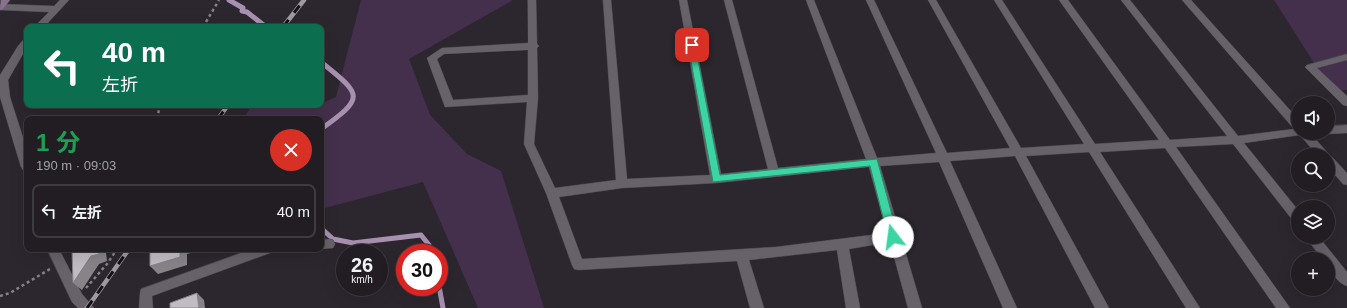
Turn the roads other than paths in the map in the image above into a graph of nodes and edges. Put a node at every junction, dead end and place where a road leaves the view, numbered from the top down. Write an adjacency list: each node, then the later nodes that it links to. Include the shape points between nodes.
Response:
1 (6, 0): 14 (main road)
2 (65, 0): 15 (street)
3 (532, 0): 18 (street)
4 (607, 0): 39 (street)
5 (683, 0): 37 (street)
6 (728, 0): 36 (street)
7 (810, 0): 34 (street)
8 (870, 0): 32 (street)
9 (932, 0): 31 (street)
10 (998, 0): 29 (street)
11 (1063, 0): 28 (street)
12 (1125, 0): 26 (street)
13 (1186, 0): 22 (street)
14 (0, 7): 15 (street)
15 (56, 9): 16 (street)
16 (43, 24)
17 (24, 44): 33 (street, via 3,80 6,101)
18 (534, 46): 20 (street); 20 (street, via 442,51 432,58 449,104)
19 (1347, 57): 21 (street, via 1310,67)
20 (533, 98): 40 (street, via 529,144)
21 (1347, 102)
22 (1291, 118)
23 (1347, 129): 24 (street)
24 (1335, 130)
25 (1291, 133): 26 (street)
26 (1235, 140): 28 (street); 41 (street)
27 (1310, 140): 30 (street)
28 (1167, 143): 29 (street); 57 (street)
29 (1091, 147): 31 (street); 56 (street)
30 (1317, 148)
31 (1018, 152): 32 (street); 55 (street)
32 (943, 157): 34 (street); 54 (street)
33 (24, 158)
34 (873, 162): 36 (street); 42 (street)
35 (1335, 168): 38 (street)
36 (774, 172): 37 (street)
37 (716, 179): 39 (street)
38 (1347, 181)
39 (622, 184): 40 (street)
40 (552, 193): 47 (street, via 578,265)
41 (1291, 210)
42 (893, 237): 44 (street); 53 (street)
43 (1318, 244): 48 (street)
44 (842, 246): 47 (street); 52 (street)
45 (54, 252): 49 (street, via 77,298)
46 (258, 252): 50 (street, via 146,293)
47 (742, 256): 51 (street)
48 (1347, 281)
49 (87, 308)
50 (146, 308)
51 (757, 308)
52 (853, 308)
53 (915, 308)
54 (1010, 308)
55 (1102, 308)
56 (1193, 308)
57 (1283, 308)

